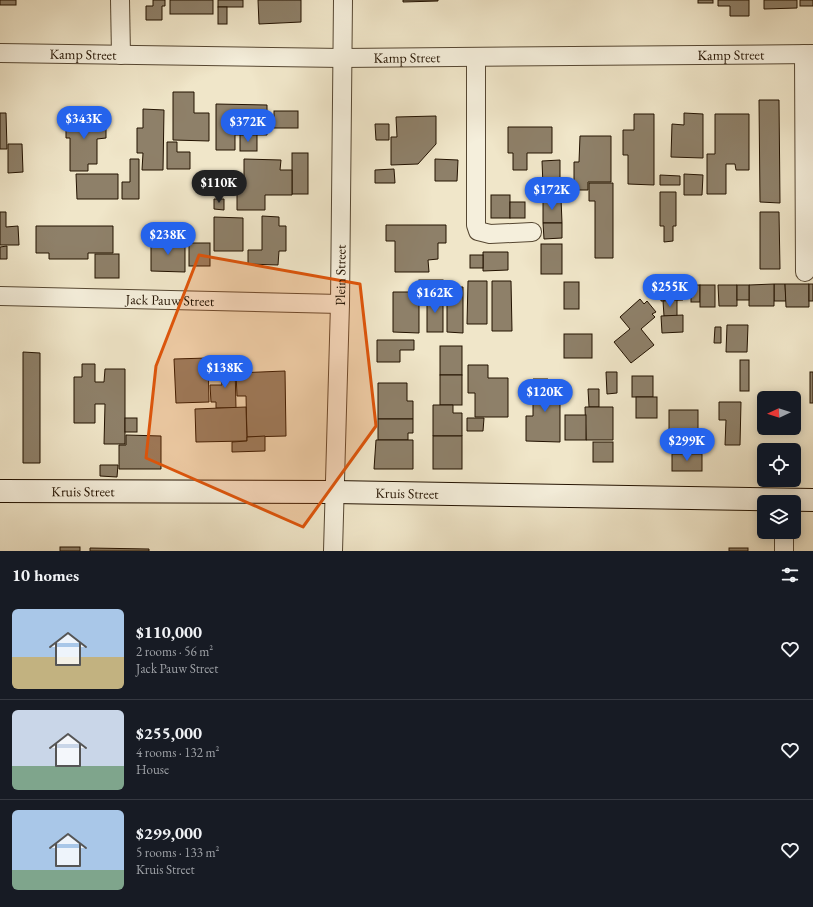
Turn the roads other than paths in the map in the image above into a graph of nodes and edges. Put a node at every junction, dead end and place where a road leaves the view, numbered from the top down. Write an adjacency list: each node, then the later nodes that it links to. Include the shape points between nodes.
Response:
1 (120, 0): 5 (street)
2 (343, 0): 7 (street, Plein Street)
3 (0, 53): 5 (street, Kamp Street)
4 (808, 54): 6 (street, Kamp Street); 9 (street)
5 (121, 55): 7 (street, Kamp Street)
6 (476, 56): 7 (street, Kamp Street); 8 (street, via 476,225 478,231 490,234)
7 (342, 58): 11 (street, Plein Street)
8 (532, 232)
9 (805, 272)
10 (0, 296): 11 (street, Jack Pauw Street)
11 (340, 304): 13 (street, Plein Street)
12 (0, 491): 13 (street, Kruis Street)
13 (334, 492): 14 (street, Kruis Street); 18 (street, Plein Street)
14 (757, 500)
15 (801, 500): 16 (street, Kruis Street)
16 (813, 500)
17 (784, 539): 19 (street)
18 (333, 551)
19 (784, 551)

